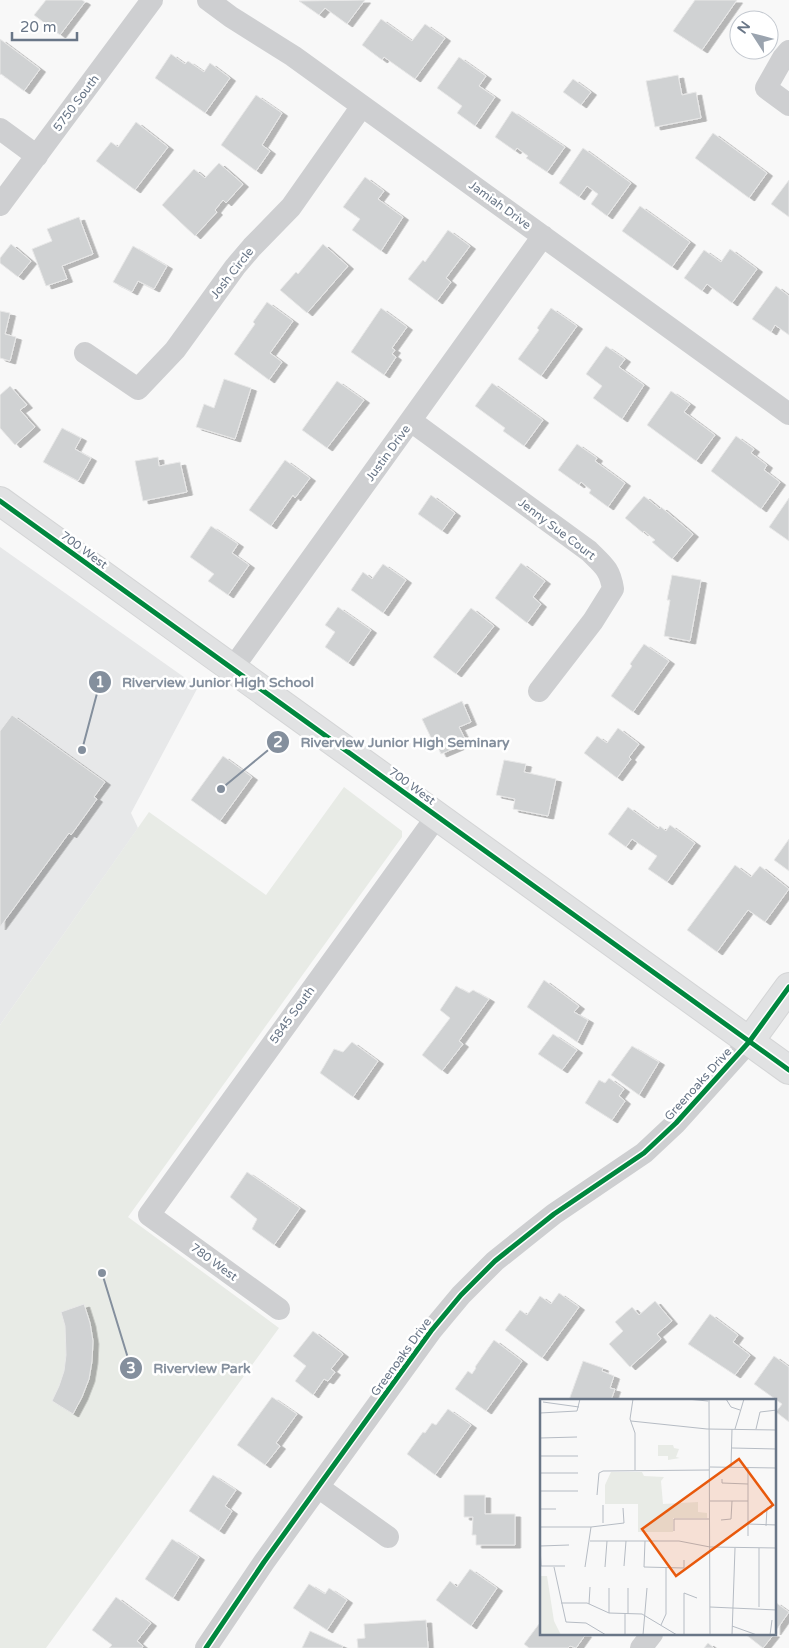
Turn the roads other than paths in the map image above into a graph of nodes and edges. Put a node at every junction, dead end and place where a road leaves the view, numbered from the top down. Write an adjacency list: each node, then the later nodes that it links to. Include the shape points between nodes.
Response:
1 (152, 0): 7 (street, 5750 South)
2 (208, 0): 5 (street, Jamiah Drive)
3 (789, 50): 4 (street, via 766,88)
4 (789, 105)
5 (362, 106): 9 (street, Jamiah Drive); 10 (street, Josh Circle, via 291,207 235,267 174,350 138,389)
6 (0, 128): 7 (street)
7 (37, 156): 8 (street, 5750 South)
8 (0, 205)
9 (543, 236): 11 (street, Jamiah Drive); 12 (street, Justin Drive)
10 (85, 353)
11 (789, 414)
12 (411, 421): 14 (street, Justin Drive); 15 (street, Jenny Sue Court, via 589,551 611,576 613,589)
13 (0, 501): 14 (main road, 700 West)
14 (232, 668): 16 (main road, 700 West)
15 (539, 691)
16 (437, 816): 18 (main road, 700 West); 20 (street, 5845 South)
17 (789, 988): 18 (main road)
18 (749, 1042): 19 (main road, 700 West); 22 (street, Greenoaks Drive, via 676,1123 644,1152 554,1214 495,1261 461,1295 431,1331)
19 (789, 1070)
20 (149, 1215): 21 (street, 780 West)
21 (279, 1309)
22 (318, 1487): 23 (street); 25 (street, Greenoaks Drive)
23 (388, 1537)
24 (651, 1636): 26 (street)
25 (206, 1648)
26 (642, 1648)

